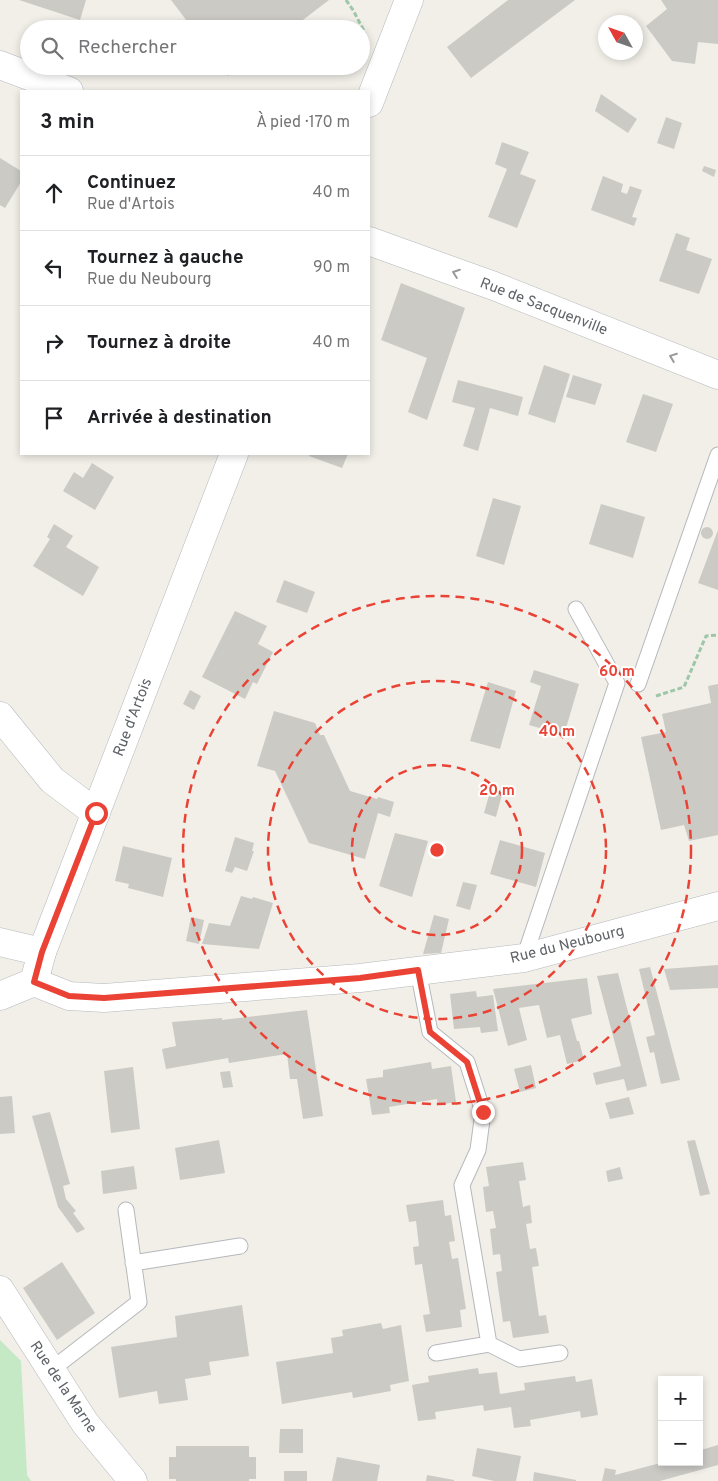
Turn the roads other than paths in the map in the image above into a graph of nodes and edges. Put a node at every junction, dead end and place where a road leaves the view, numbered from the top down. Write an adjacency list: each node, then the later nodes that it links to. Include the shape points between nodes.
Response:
1 (409, 0): 6 (street)
2 (0, 64): 3 (street)
3 (20, 72)
4 (28, 75): 5 (street)
5 (66, 90)
6 (370, 100)
7 (370, 241): 8 (street, Rue de Sacquenville, one-way to 7)
8 (716, 368)
9 (234, 455): 14 (street, Rue d'Artois)
10 (718, 455): 12 (lane)
11 (576, 609): 18 (lane, via 617,683)
12 (638, 684)
13 (0, 716): 14 (street, via 52,780)
14 (96, 813): 17 (street, Rue d'Artois)
15 (718, 906): 18 (street, Rue du Neubourg)
16 (0, 942): 17 (street)
17 (42, 952): 20 (street, Rue d'Artois)
18 (524, 958): 19 (street, Rue du Neubourg)
19 (418, 970): 20 (street, Rue du Neubourg, via 360,978 104,998 69,996); 26 (lane, via 430,1032 467,1062 483,1112 478,1150 462,1185)
20 (34, 982): 21 (street)
21 (0, 996)
22 (126, 1210): 24 (lane)
23 (240, 1246): 24 (lane)
24 (133, 1263): 29 (lane, via 139,1302)
25 (1, 1295): 29 (street, Rue de la Marne)
26 (489, 1344): 27 (lane); 28 (lane, via 519,1359)
27 (436, 1353)
28 (560, 1353)
29 (52, 1370): 30 (street, Rue de la Marne, via 85,1422)
30 (133, 1481)

